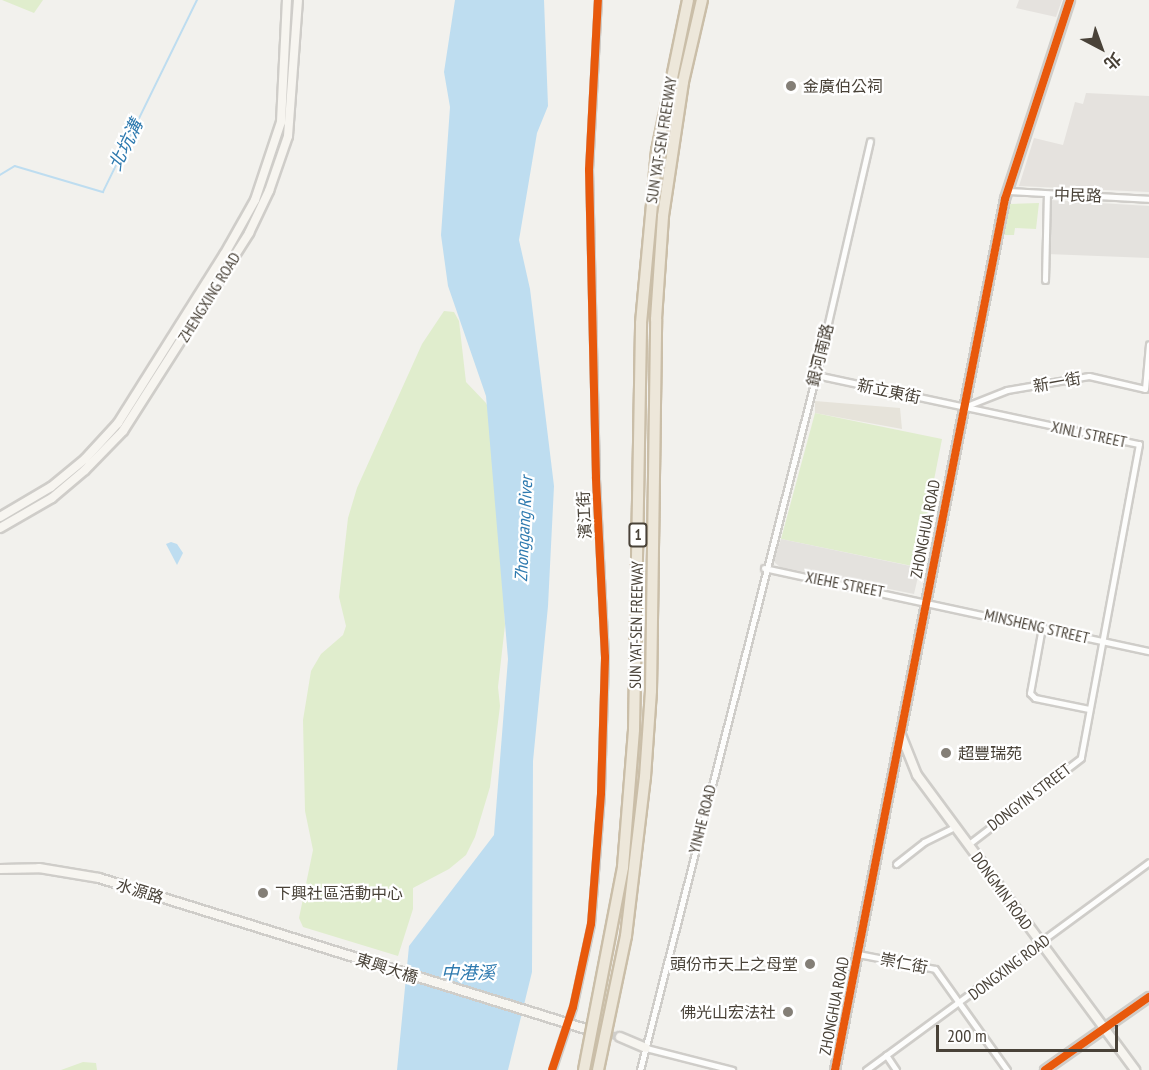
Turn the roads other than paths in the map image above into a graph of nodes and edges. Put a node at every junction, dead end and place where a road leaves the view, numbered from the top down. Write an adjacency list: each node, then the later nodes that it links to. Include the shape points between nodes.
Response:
1 (287, 0): 15 (street, ZHENGXING ROAD, via 281,122 255,200 118,423 59,480)
2 (298, 0): 17 (street, ZHENGXING ROAD, via 288,136 249,233 123,431 52,498)
3 (598, 0): 35 (street, 濱江街, via 589,170 596,477 605,657 601,793 591,924)
4 (688, 0): 42 (highway, SUN YAT-SEN FREEWAY / 1, bridge, via 657,151 641,322 634,729 623,867)
5 (702, 0): 43 (highway, SUN YAT-SEN FREEWAY / 1, bridge, via 683,82 663,216 656,319 651,681 645,777 626,936)
6 (1070, 0): 8 (street, ZHONGHUA ROAD)
7 (870, 141): 13 (street, 銀河南路)
8 (1007, 191): 9 (street, 中民路); 14 (street, ZHONGHUA ROAD)
9 (1047, 194): 10 (street, 中民路); 11 (street)
10 (1149, 199)
11 (1045, 280)
12 (1149, 345): 14 (street, 新一街, via 1145,388 1089,376 1007,390)
13 (816, 375): 14 (street, 新立東街); 18 (street, 銀河南路)
14 (962, 408): 16 (street, XINLI STREET, via 1139,444); 19 (street, ZHONGHUA ROAD)
15 (0, 517)
16 (1124, 520): 21 (street, DONGYIN STREET)
17 (0, 528)
18 (764, 568): 19 (street, XIEHE STREET); 39 (street, YINHE ROAD)
19 (925, 600): 20 (street, MINSHENG STREET); 24 (street, ZHONGHUA ROAD)
20 (1042, 627): 21 (street, MINSHENG STREET); 23 (street, via 1030,693 1035,698)
21 (1101, 640): 22 (street, MINSHENG STREET); 23 (street, DONGYIN STREET)
22 (1149, 651)
23 (1089, 709): 26 (street, DONGYIN STREET, via 1081,758)
24 (900, 730): 25 (street, DONGMIN ROAD, via 917,775); 32 (street, ZHONGHUA ROAD)
25 (955, 827): 26 (street, DONGMIN ROAD); 28 (street, via 924,842)
26 (969, 844): 31 (street, DONGMIN ROAD)
27 (1149, 862): 31 (street, DONGXING ROAD)
28 (896, 864)
29 (0, 869): 30 (street, 水源路, via 39,868 79,874)
30 (276, 933): 35 (street, 東興大橋)
31 (1041, 944): 34 (street, DONGXING ROAD); 36 (street, DONGMIN ROAD)
32 (858, 954): 34 (street, 崇仁街, via 935,969); 46 (street, ZHONGHUA ROAD)
33 (1149, 997): 36 (street)
34 (960, 1004): 40 (street, DONGXING ROAD); 49 (street, 崇仁街)
35 (567, 1026): 37 (street, 東興大橋); 41 (street, 濱江街)
36 (1105, 1028): 50 (street); 51 (street, DONGMIN ROAD)
37 (586, 1029)
38 (620, 1038): 39 (street)
39 (646, 1048): 44 (street, YINHE ROAD); 45 (street)
40 (886, 1055): 47 (street, DONGXING ROAD); 48 (street)
41 (552, 1070)
42 (584, 1070)
43 (598, 1070)
44 (640, 1070)
45 (732, 1070)
46 (835, 1070)
47 (867, 1070)
48 (896, 1070)
49 (1007, 1070)
50 (1045, 1070)
51 (1135, 1070)

